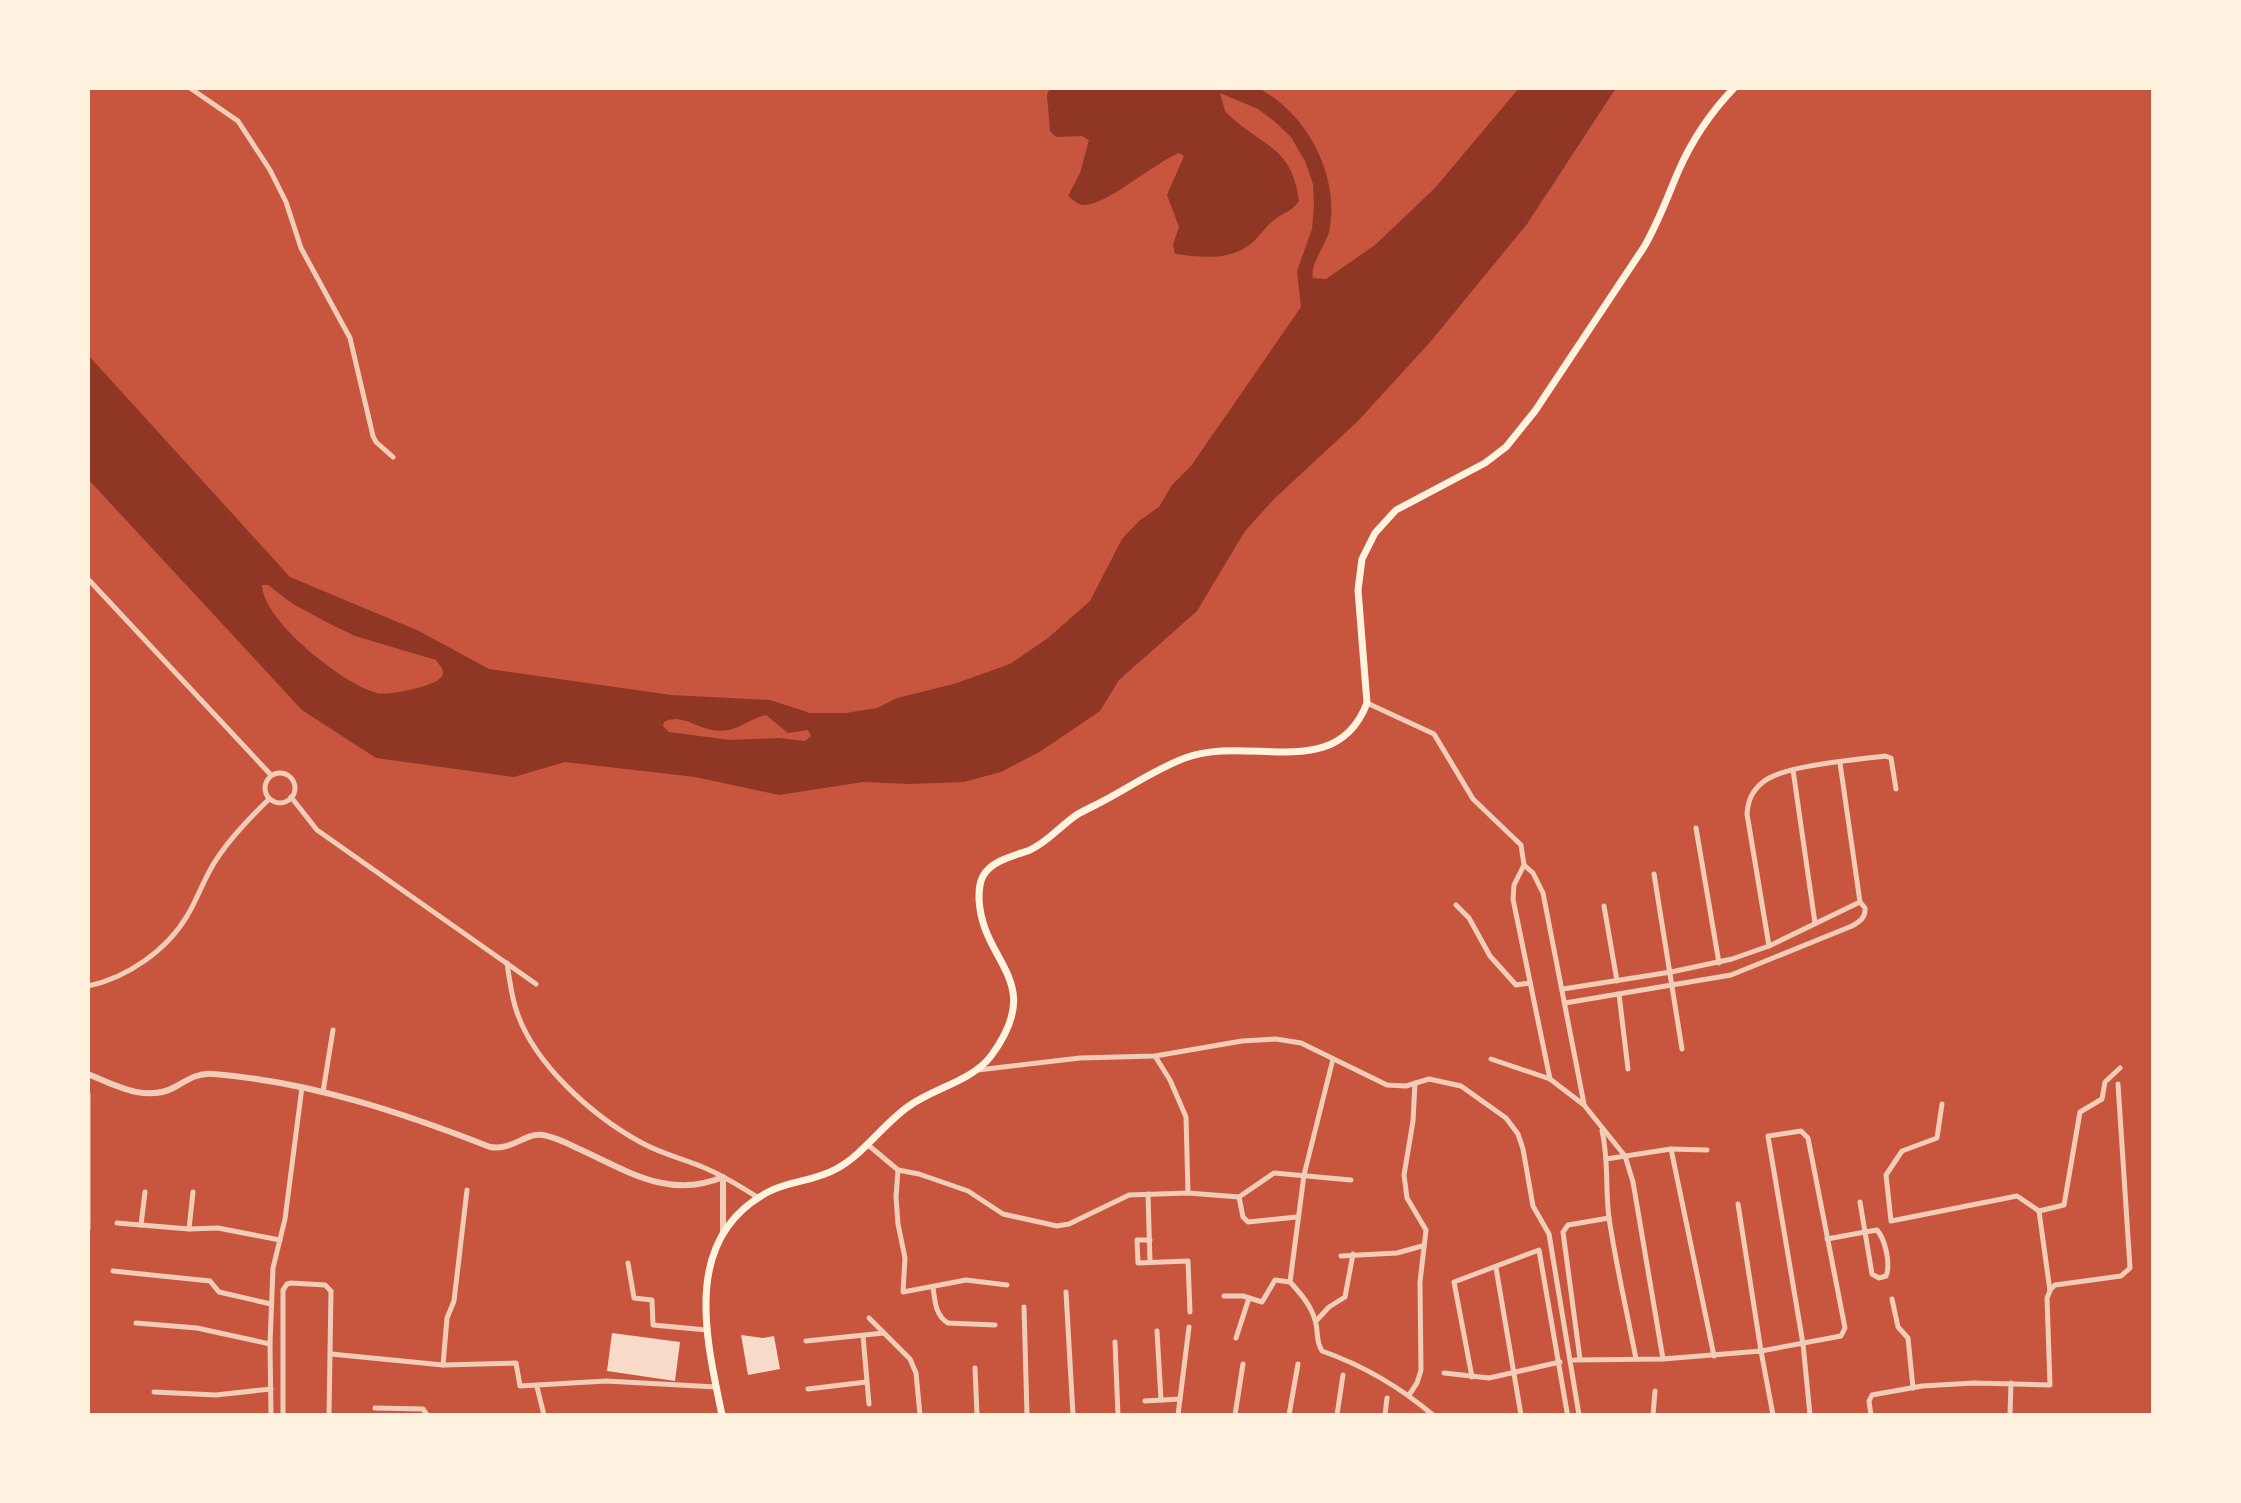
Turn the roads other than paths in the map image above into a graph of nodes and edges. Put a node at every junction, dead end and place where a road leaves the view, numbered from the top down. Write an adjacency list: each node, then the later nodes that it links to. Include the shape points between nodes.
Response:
1 (190, 88): 3 (street, via 245,129 283,195 301,248 350,338 373,436)
2 (1734, 88): 5 (main road, via 1686,156 1644,247 1523,428 1496,456 1396,510 1371,540 1358,590)
3 (393, 457)
4 (88, 579): 8 (street)
5 (1367, 703): 13 (street, via 1434,734 1473,799 1521,845); 38 (main road, via 1356,726 1330,747 1290,752 1226,749 1185,758 1078,814 1038,846 988,869 979,887 980,906 986,931 1010,978 1013,1006 997,1048)
6 (1840, 763): 7 (street); 9 (street, via 1888,756); 15 (street)
7 (1793, 770): 18 (street); 19 (street, via 1765,780 1748,804)
8 (271, 775): 10 (street, via 289,776); 11 (street, via 265,786)
9 (1896, 789)
10 (291, 797): 11 (street, via 278,803); 20 (street, via 317,830)
11 (269, 799): 26 (street, via 235,833 188,915 159,950 116,977)
12 (1696, 828): 21 (street)
13 (1524, 865): 24 (street, via 1513,899); 28 (street, via 1543,893)
14 (1654, 874): 22 (street)
15 (1860, 902): 18 (street); 27 (street, via 1866,914 1852,926 1740,972)
16 (1456, 905): 24 (street, via 1516,985)
17 (1604, 906): 23 (street)
18 (1815, 923): 19 (street)
19 (1769, 946): 21 (street)
20 (507, 963): 25 (street); 56 (street, via 515,1007 528,1035 577,1097 643,1144)
21 (1719, 963): 22 (street)
22 (1671, 972): 23 (street); 27 (street)
23 (1617, 981): 28 (street)
24 (1530, 983): 40 (street)
25 (536, 984)
26 (88, 986)
27 (1672, 986): 29 (street); 32 (street)
28 (1563, 989): 30 (street)
29 (1619, 994): 30 (street); 37 (street)
30 (1565, 1003): 47 (street)
31 (333, 1030): 44 (street)
32 (1682, 1049)
33 (1155, 1056): 34 (street, via 1276,1039 1301,1043); 38 (street); 61 (street, via 1186,1117)
34 (1333, 1059): 41 (street, via 1387,1085); 55 (street)
35 (1491, 1059): 40 (street)
36 (2120, 1068): 67 (street, via 2105,1082 2102,1099 2080,1112 2064,1205)
37 (1628, 1069)
38 (977, 1070): 49 (main road, via 909,1105)
39 (88, 1074): 43 (street, via 145,1094 211,1073)
40 (1550, 1079): 47 (street)
41 (1415, 1082): 79 (street, via 1404,1175 1407,1198 1426,1230); 160 (street, via 1429,1079 1461,1086 1506,1118 1518,1134 1533,1206 1549,1234)
42 (2118, 1084): 89 (street, via 2130,1268 2121,1276 2055,1285)
43 (302, 1087): 44 (street); 77 (street)
44 (323, 1092): 56 (street, via 490,1147 505,1149 543,1135 634,1177 681,1186)
45 (88, 1094): 72 (street)
46 (1942, 1104): 67 (street, via 1937,1138 1902,1151 1886,1175 1891,1221 2017,1196)
47 (1584, 1105): 48 (street)
48 (1601, 1127): 52 (street); 53 (street)
49 (866, 1144): 54 (street); 64 (main road, via 839,1168)
50 (1671, 1149): 51 (street); 52 (street); 113 (street)
51 (1707, 1150)
52 (1625, 1156): 53 (street); 115 (street)
53 (1606, 1159): 69 (street)
54 (898, 1170): 62 (street, via 968,1191 1003,1214 1057,1226 1129,1195); 88 (street, via 903,1292)
55 (1304, 1175): 57 (street); 63 (street, via 1270,1174); 68 (street)
56 (723, 1177): 64 (street); 75 (street)
57 (1351, 1180)
58 (467, 1190): 119 (street)
59 (145, 1192): 71 (street)
60 (193, 1192): 73 (street)
61 (1188, 1193): 62 (street); 63 (street)
62 (1148, 1194): 78 (street)
63 (1239, 1197): 68 (street, via 1248,1222)
64 (759, 1198): 75 (main road)
65 (1860, 1202): 74 (street)
66 (1738, 1204): 111 (street)
67 (2039, 1211): 89 (street)
68 (1297, 1217): 86 (street)
69 (1609, 1218): 114 (street); 114 (street, via 1568,1225 1563,1232 1577,1359)
70 (117, 1223): 71 (street)
71 (141, 1225): 73 (street)
72 (88, 1228)
73 (189, 1229): 77 (street, via 218,1228)
74 (1865, 1232): 74 (street, via 1872,1274 1882,1278 1889,1269 1881,1234); 76 (street)
75 (723, 1234): 102 (main road, via 707,1275)
76 (1827, 1239): 110 (street, via 1844,1333); 110 (street, via 1808,1138 1801,1131 1768,1136)
77 (280, 1240): 94 (street)
78 (1150, 1240): 82 (street); 82 (street, via 1137,1240 1138,1263)
79 (1423, 1246): 80 (street, via 1397,1253); 134 (street, via 1421,1370)
80 (1353, 1254): 81 (street); 98 (street, via 1345,1297)
81 (1341, 1256)
82 (1150, 1261): 96 (street, via 1188,1261)
83 (628, 1263): 102 (street, via 634,1298 652,1300 653,1325)
84 (1496, 1268): 116 (street, via 1539,1250); 122 (street); 124 (street, via 1454,1282)
85 (113, 1271): 94 (street, via 210,1281 219,1292)
86 (1290, 1282): 92 (street, via 1275,1280 1262,1302); 98 (street)
87 (1007, 1285): 88 (street, via 966,1280)
88 (933, 1287): 100 (street, via 941,1319)
89 (2050, 1291): 126 (street, via 2050,1385)
90 (1066, 1292): 151 (street)
91 (1224, 1296): 92 (street)
92 (1249, 1298): 106 (street)
93 (1892, 1299): 129 (street, via 1898,1327 1908,1338)
94 (271, 1304): 109 (street)
95 (1024, 1307): 150 (street)
96 (1190, 1312)
97 (869, 1318): 104 (street)
98 (1316, 1321): 134 (street, via 1322,1351)
99 (136, 1323): 109 (street, via 197,1328)
100 (995, 1325)
101 (1189, 1327): 136 (street)
102 (707, 1330): 128 (main road)
103 (1157, 1331): 137 (street)
104 (884, 1333): 105 (street); 148 (street, via 914,1366)
105 (863, 1336): 107 (street); 125 (street)
106 (1236, 1338)
107 (806, 1341)
108 (1115, 1342): 152 (street)
109 (270, 1344): 130 (street)
110 (1803, 1344): 111 (street); 163 (street)
111 (1761, 1351): 113 (street); 162 (street)
112 (331, 1354): 119 (street); 143 (street, via 330,1289 287,1284); 144 (street)
113 (1714, 1356): 115 (street)
114 (1636, 1359): 115 (street)
115 (1663, 1359)
116 (1560, 1362): 122 (street); 141 (street)
117 (1243, 1364): 154 (street)
118 (1298, 1364): 155 (street)
119 (443, 1365): 127 (street, via 516,1363 520,1386)
120 (975, 1368): 149 (street)
121 (1444, 1373): 124 (street)
122 (1516, 1373): 124 (street); 159 (street)
123 (1343, 1375): 156 (street)
124 (1472, 1377)
125 (866, 1382): 131 (street); 139 (street)
126 (2011, 1383): 129 (street); 165 (street)
127 (537, 1387): 128 (street, via 606,1381); 146 (street)
128 (716, 1387): 147 (main road)
129 (1913, 1388): 164 (street, via 1872,1395)
130 (271, 1389): 133 (street, via 216,1395); 142 (street)
131 (808, 1389)
132 (1655, 1391): 161 (street)
133 (154, 1392)
134 (1409, 1395): 158 (street)
135 (1387, 1398): 157 (street)
136 (1181, 1399): 137 (street); 153 (street)
137 (1161, 1400): 138 (street)
138 (1145, 1401)
139 (869, 1404)
140 (375, 1408): 145 (street, via 423,1409)
141 (1567, 1412)
142 (271, 1415)
143 (283, 1415)
144 (329, 1415)
145 (427, 1415)
146 (544, 1415)
147 (722, 1415)
148 (920, 1415)
149 (977, 1415)
150 (1027, 1415)
151 (1073, 1415)
152 (1118, 1415)
153 (1178, 1415)
154 (1235, 1415)
155 (1289, 1415)
156 (1337, 1415)
157 (1385, 1415)
158 (1433, 1415)
159 (1521, 1415)
160 (1579, 1415)
161 (1653, 1415)
162 (1773, 1415)
163 (1810, 1415)
164 (1871, 1415)
165 (2010, 1415)

